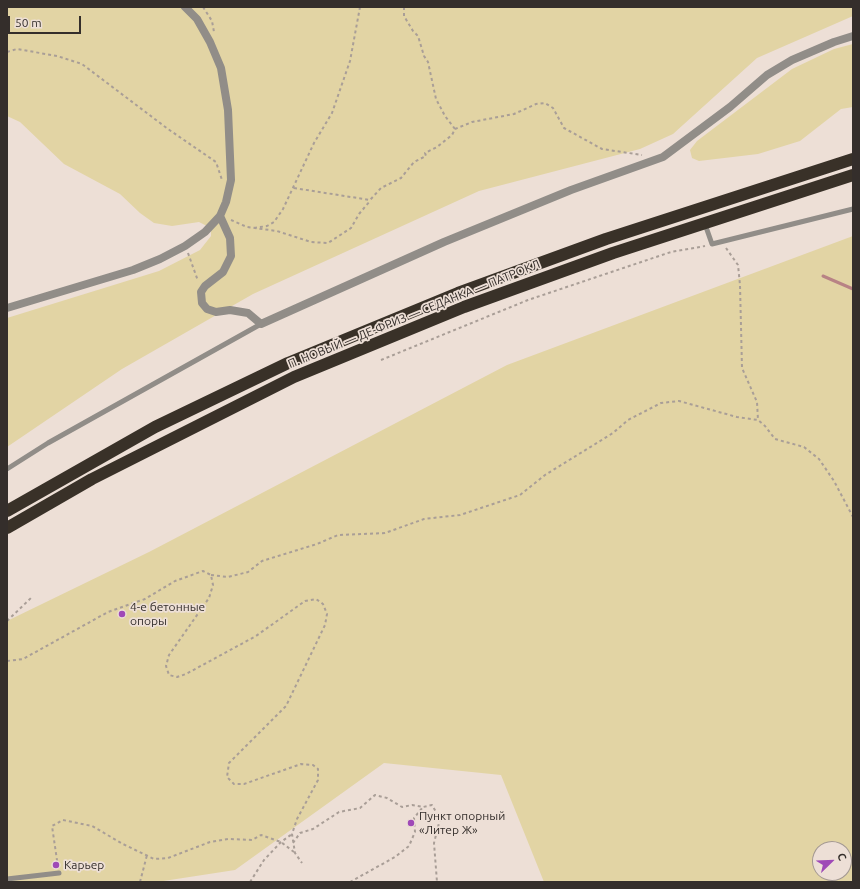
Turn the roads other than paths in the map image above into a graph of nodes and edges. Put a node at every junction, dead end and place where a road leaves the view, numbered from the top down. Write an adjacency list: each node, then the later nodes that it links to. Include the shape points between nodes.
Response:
1 (185, 7): 6 (street, via 197,19 210,42 221,68 227,103 231,180)
2 (853, 36): 9 (street, via 792,60 767,75 730,107 663,157 571,190 444,242)
3 (853, 159): 11 (highway, П. НОВЫЙ — ДЕ-ФРИЗ — СЕДАНКА — ПАТРОКЛ, via 592,245 458,293 295,360 155,427)
4 (853, 175): 12 (highway, П. НОВЫЙ — ДЕ-ФРИЗ — СЕДАНКА — ПАТРОКЛ, via 613,253 464,307 294,377 92,479)
5 (853, 209): 7 (lane, via 712,244)
6 (220, 216): 8 (street, via 205,232 185,246 133,270); 9 (street, via 230,238 231,256 224,272 201,292 202,303 207,309 216,312 230,310 248,314)
7 (706, 227)
8 (7, 308)
9 (261, 324): 10 (lane, via 48,443)
10 (7, 469)
11 (7, 511)
12 (7, 528)
13 (59, 873): 14 (lane)
14 (7, 879)

